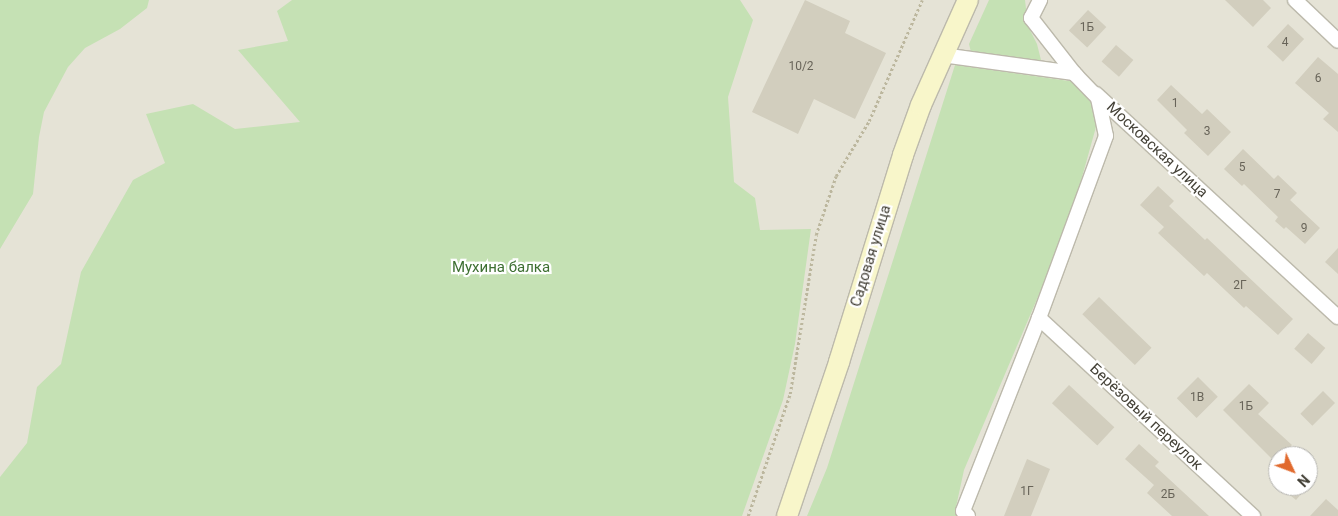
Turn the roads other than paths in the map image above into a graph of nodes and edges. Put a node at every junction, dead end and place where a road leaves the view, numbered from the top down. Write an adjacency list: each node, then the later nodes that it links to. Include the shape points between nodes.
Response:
1 (968, 0): 5 (main road, Садовая улица)
2 (1040, 0): 6 (street, via 1031,18)
3 (1294, 0): 4 (street)
4 (1338, 41)
5 (942, 55): 6 (street); 10 (main road, Садовая улица, via 903,155)
6 (1074, 74): 7 (street, Московская улица); 8 (street, via 1098,98 1106,136)
7 (1338, 317)
8 (1039, 318): 9 (street); 11 (street, Берёзовый переулок)
9 (966, 513)
10 (787, 516)
11 (1253, 516)

